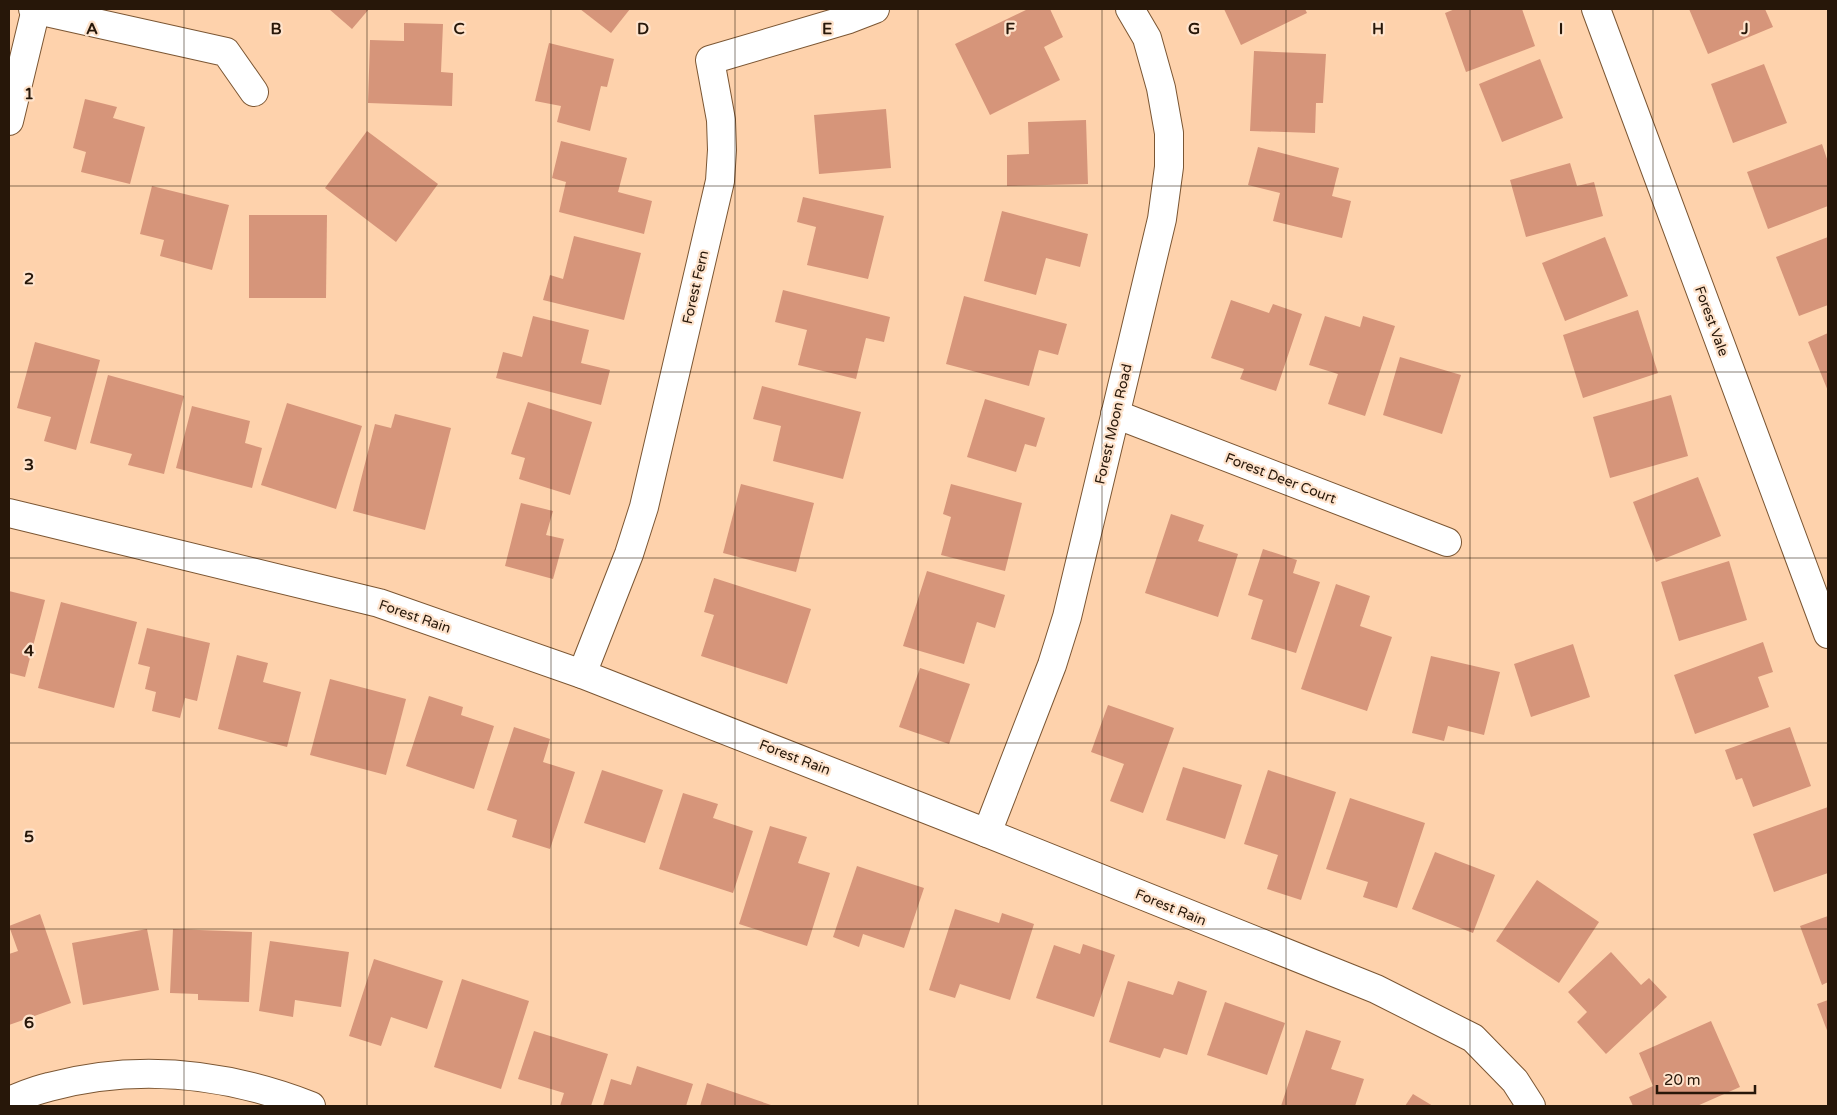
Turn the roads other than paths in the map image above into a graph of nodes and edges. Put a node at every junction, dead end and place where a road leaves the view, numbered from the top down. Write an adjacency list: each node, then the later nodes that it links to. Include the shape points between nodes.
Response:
1 (35, 9): 5 (street, via 226,52); 6 (street)
2 (875, 9): 11 (street, Forest Fern, via 710,60 721,120 720,181 644,506 629,554)
3 (1130, 9): 7 (street, Forest Moon Road, via 1147,38 1161,88 1169,133 1169,167 1162,219)
4 (1596, 9): 10 (street, Forest Vale)
5 (254, 92)
6 (9, 121)
7 (1115, 414): 9 (street, Forest Deer Court); 12 (street, Forest Moon Road, via 1067,617 1052,665)
8 (9, 513): 11 (street, Forest Rain, via 379,603)
9 (1447, 542)
10 (1828, 634)
11 (582, 674): 12 (street, Forest Rain)
12 (987, 832): 15 (street, Forest Rain, via 1394,998 1473,1038 1515,1081)
13 (9, 1100): 14 (street, via 89,1078 174,1074 216,1078 257,1087)
14 (312, 1106)
15 (1531, 1106)

